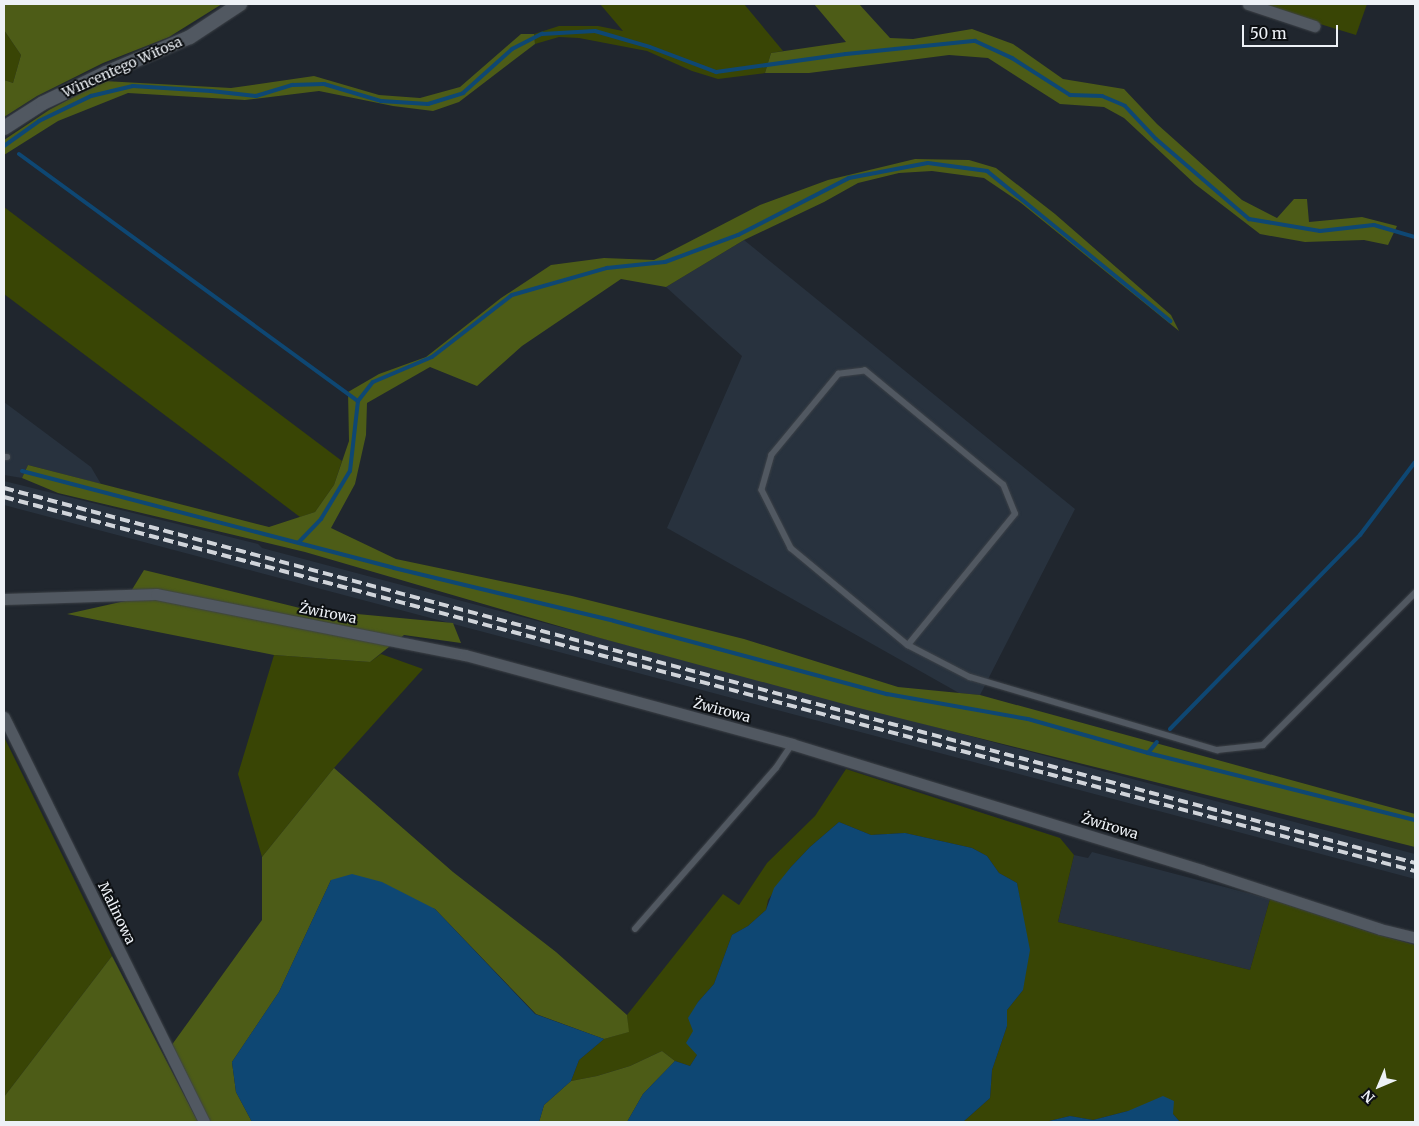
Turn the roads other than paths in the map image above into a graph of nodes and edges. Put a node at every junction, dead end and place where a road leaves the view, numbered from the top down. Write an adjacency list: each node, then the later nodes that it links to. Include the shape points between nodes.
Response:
1 (240, 4): 4 (street, Wincentego Witosa, via 190,37 52,98)
2 (1248, 4): 3 (street)
3 (1314, 26)
4 (4, 128)
5 (1415, 593): 7 (lane, via 1263,746 1217,750 970,677)
6 (4, 599): 9 (street, Żwirowa, via 156,594 465,655)
7 (908, 646): 7 (lane, via 1015,514 1003,485 865,371 839,374 772,455 762,490 791,548)
8 (4, 717): 12 (street, Malinowa)
9 (792, 744): 10 (lane, via 776,768); 11 (street, Żwirowa)
10 (635, 929)
11 (1415, 938)
12 (204, 1122)

